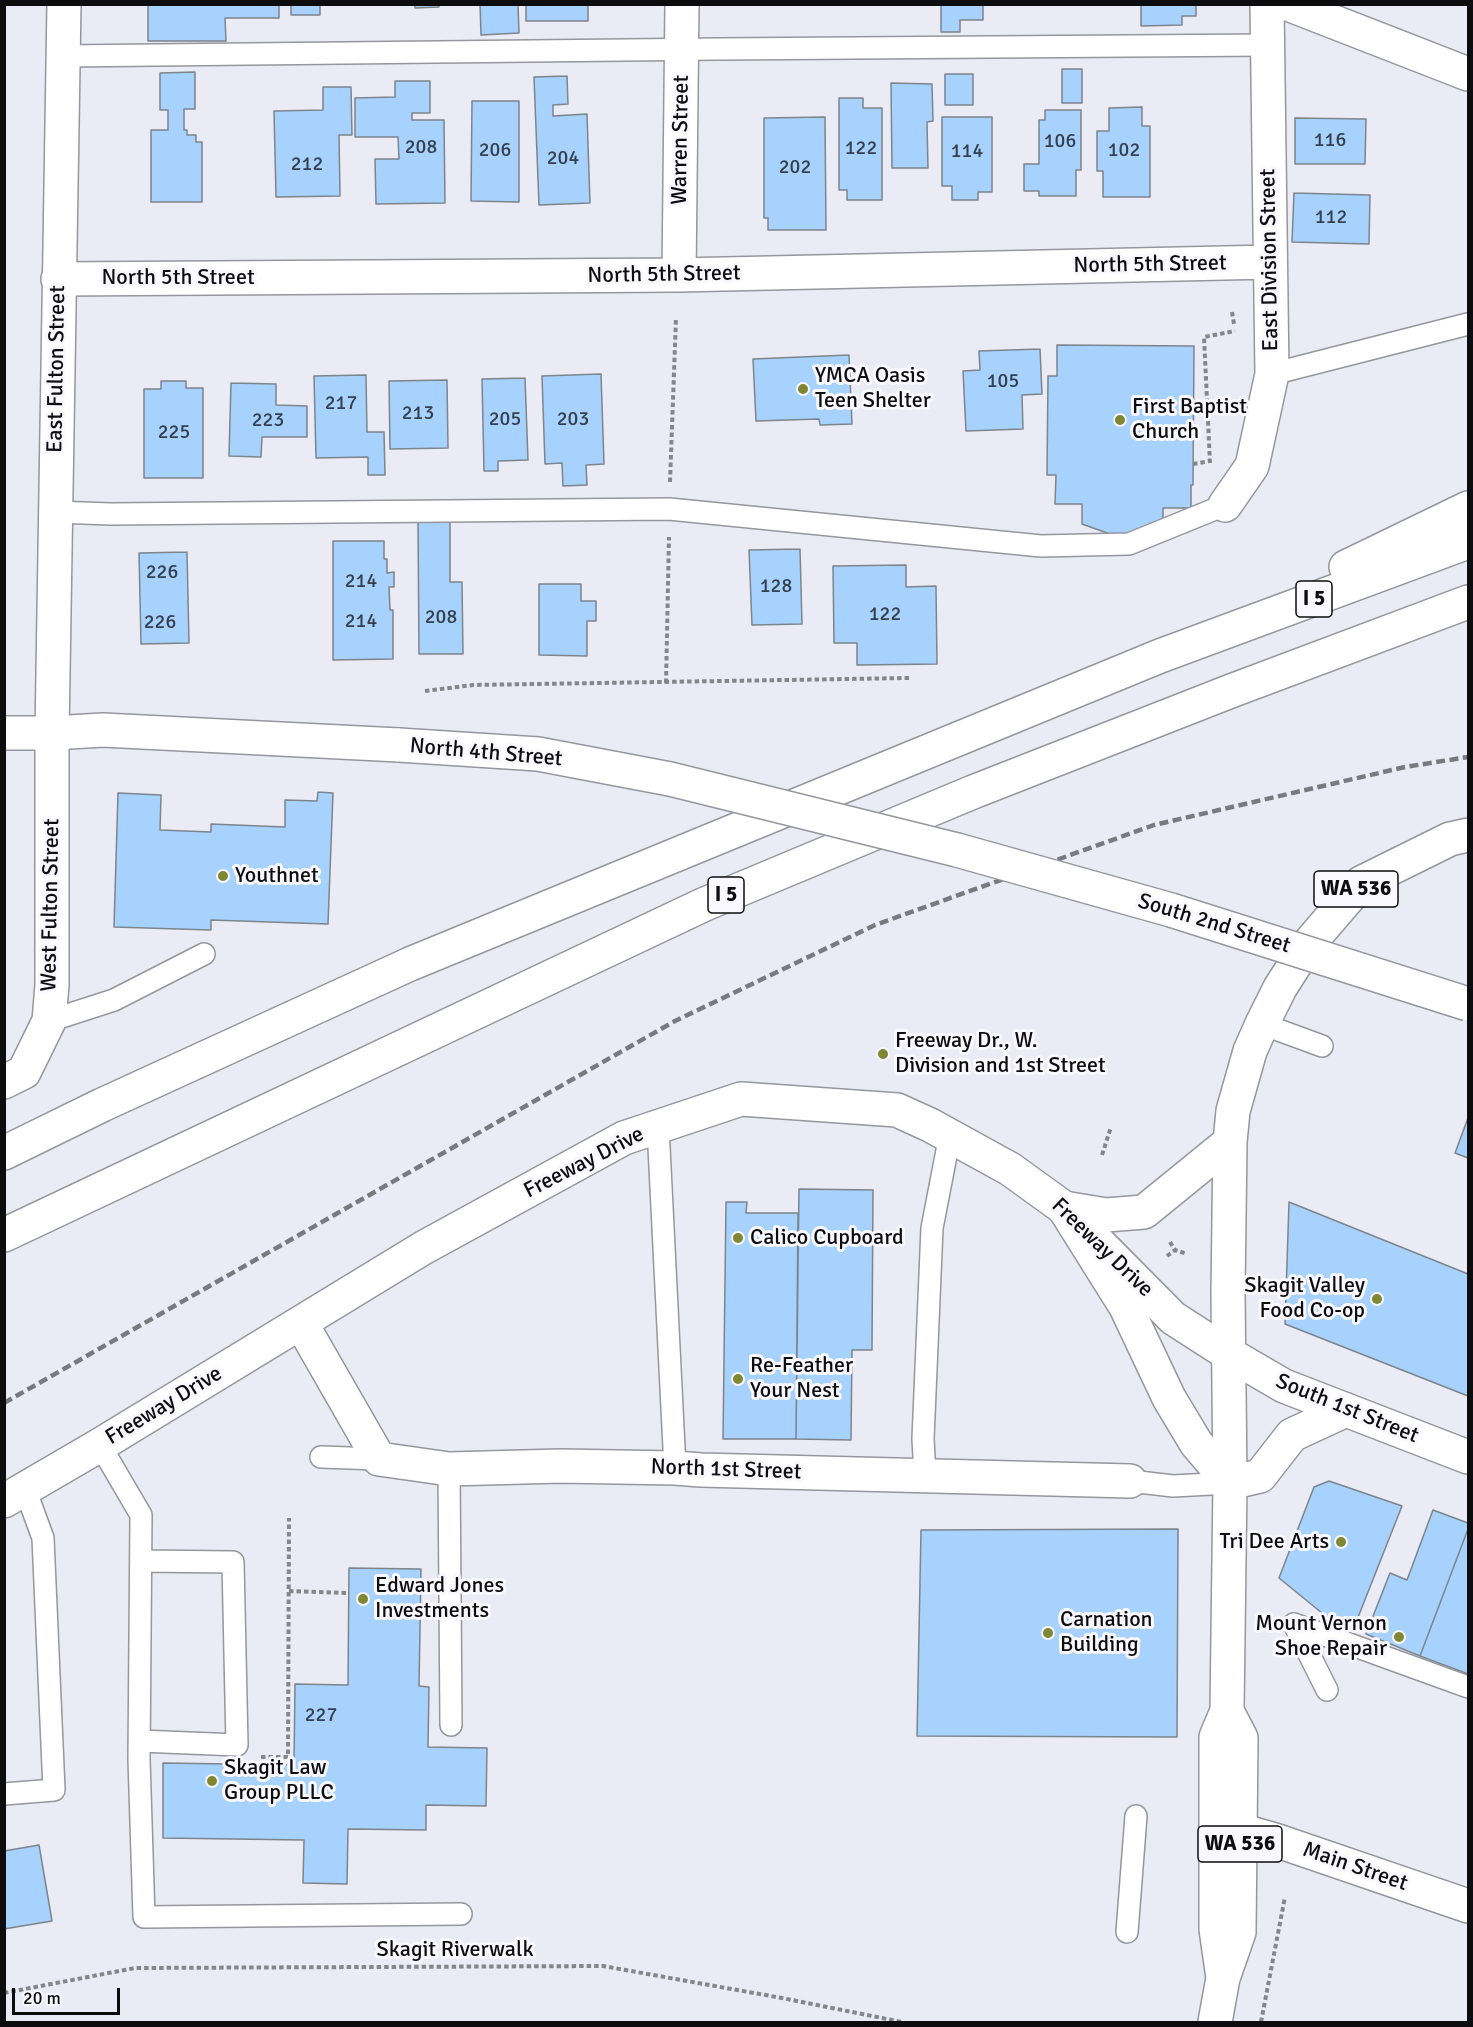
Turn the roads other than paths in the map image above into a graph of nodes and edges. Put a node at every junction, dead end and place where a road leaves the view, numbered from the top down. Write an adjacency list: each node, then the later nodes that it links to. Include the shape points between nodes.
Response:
1 (64, 4): 7 (main road, East Fulton Street)
2 (682, 4): 6 (main road, Warren Street)
3 (1267, 4): 5 (main road, East Division Street)
4 (1288, 4): 8 (main road)
5 (1268, 45): 6 (lane); 9 (main road, East Division Street)
6 (682, 49): 7 (lane); 10 (main road, Warren Street)
7 (63, 56): 11 (main road, East Fulton Street)
8 (1468, 74)
9 (1270, 262): 10 (main road, North 5th Street); 13 (main road, East Division Street)
10 (679, 275): 11 (main road, North 5th Street)
11 (58, 279): 16 (main road, East Fulton Street)
12 (1468, 324): 13 (lane)
13 (1272, 374): 14 (main road, East Division Street, via 1252,466)
14 (1225, 505): 16 (lane, via 1129,544 1041,546 669,509)
15 (1468, 508): 19 (main road)
16 (54, 512): 21 (main road, East Fulton Street)
17 (1468, 542): 19 (main road, I 5)
18 (1468, 602): 35 (main road, I 5, via 973,792 705,904)
19 (1160, 656): 33 (main road, I 5, via 410,964)
20 (4, 733): 21 (main road, North 4th Street)
21 (52, 733): 23 (main road, North 4th Street, bridge, via 103,730 538,754 670,778); 26 (main road, West Fulton Street)
22 (1468, 835): 27 (main road, WA 536, via 1450,839 1361,883 1306,947)
23 (957, 850): 25 (main road, South 2nd Street, bridge, via 1171,910)
24 (204, 954): 26 (lane, via 114,1000)
25 (1468, 1004)
26 (49, 1021): 29 (main road, West Fulton Street)
27 (1262, 1024): 28 (lane); 32 (main road, WA 536, via 1233,1111)
28 (1322, 1046)
29 (14, 1077)
30 (658, 1126): 31 (main road, Freeway Drive, via 741,1099 897,1110); 36 (main road, Freeway Drive, via 624,1138 423,1248); 44 (lane)
31 (950, 1135): 34 (main road, Freeway Drive, via 1010,1169); 45 (lane, via 932,1228 923,1438)
32 (1230, 1142): 34 (main road, via 1144,1212 1106,1215); 37 (main road, WA 536)
33 (4, 1153)
34 (1064, 1208): 37 (main road, Freeway Drive, via 1173,1318); 47 (main road, via 1126,1307 1174,1407 1196,1443)
35 (4, 1235)
36 (302, 1323): 39 (main road, Freeway Drive); 42 (main road)
37 (1229, 1354): 38 (main road, South 1st Street, via 1284,1386); 47 (main road, WA 536)
38 (1346, 1410): 41 (main road, South 1st Street); 47 (main road, via 1292,1435 1260,1476)
39 (100, 1445): 48 (main road, Freeway Drive); 49 (lane, via 141,1515)
40 (321, 1457): 42 (lane)
41 (1468, 1457)
42 (380, 1459): 43 (main road, North 1st Street)
43 (449, 1468): 44 (main road, North 1st Street); 53 (lane)
44 (675, 1468): 45 (main road, North 1st Street)
45 (925, 1475): 46 (main road, North 1st Street)
46 (1130, 1481): 47 (lane, North 1st Street, via 1173,1486)
47 (1230, 1483): 52 (main road, WA 536)
48 (15, 1495): 55 (lane, via 43,1538 54,1790)
49 (142, 1561): 54 (lane); 54 (lane, via 233,1562 237,1745)
50 (1468, 1687): 51 (lane, via 1294,1624)
51 (1327, 1690)
52 (1227, 1711): 57 (main road, WA 536, via 1241,1738); 61 (main road, WA 536, via 1216,1737 1216,1929)
53 (452, 1725)
54 (140, 1741): 59 (lane, via 144,1917)
55 (4, 1794)
56 (1136, 1816): 60 (lane)
57 (1240, 1830): 58 (main road, Main Street); 61 (main road, WA 536, via 1239,1932)
58 (1468, 1906)
59 (461, 1914)
60 (1127, 1932)
61 (1223, 1977): 62 (main road, WA 536)
62 (1216, 2016)

